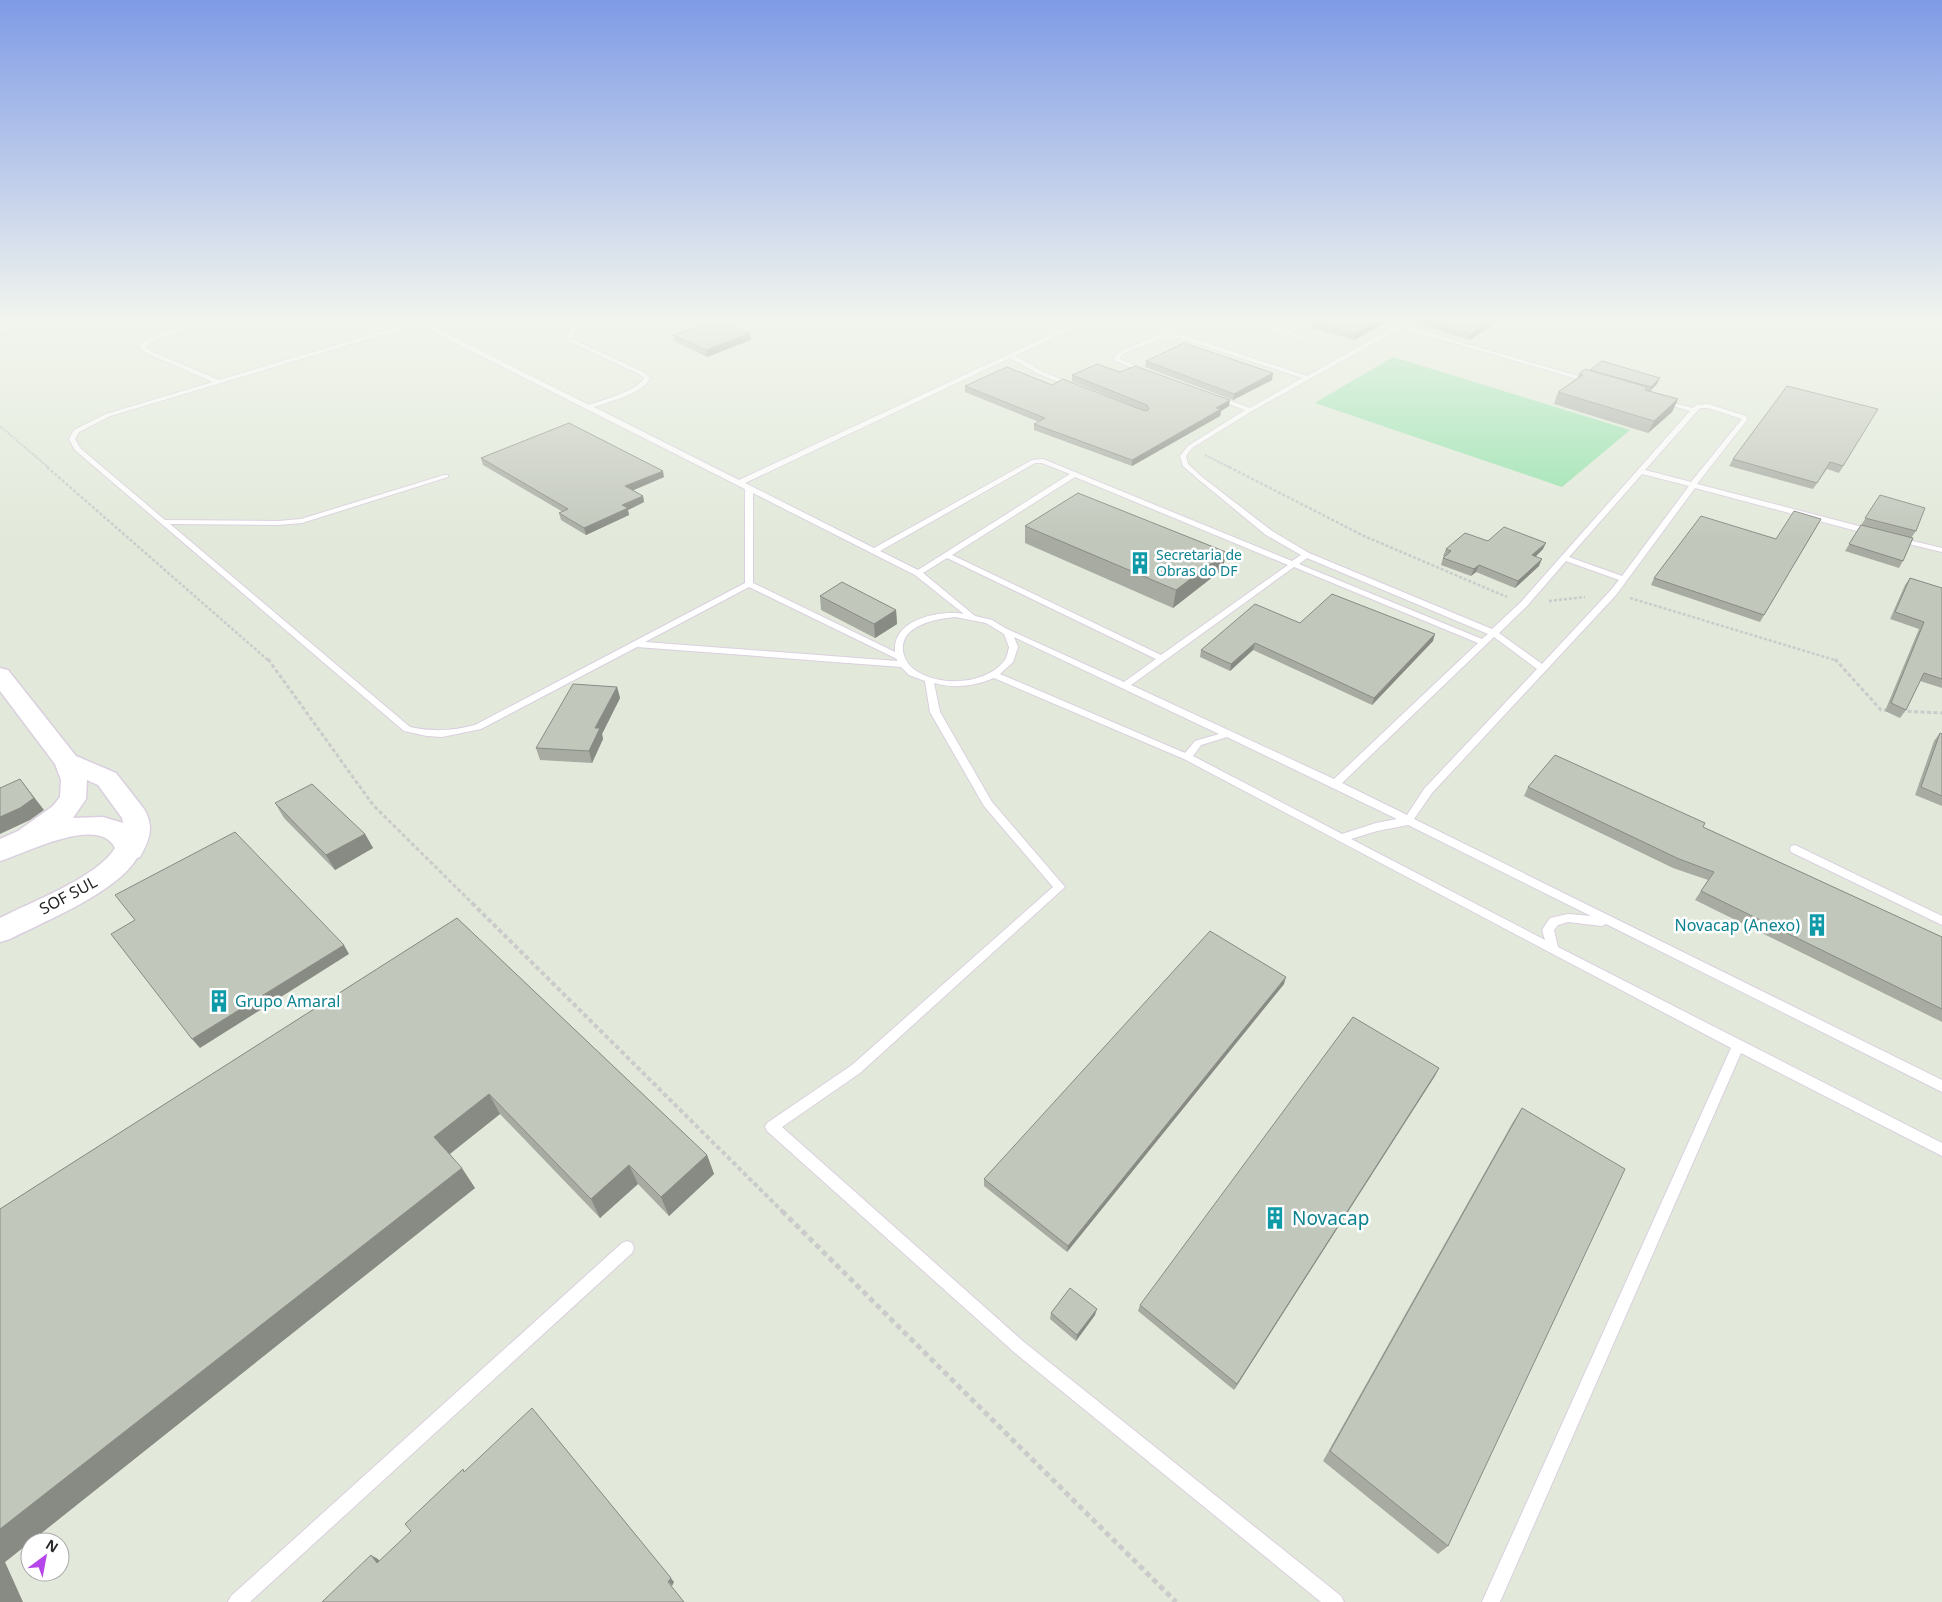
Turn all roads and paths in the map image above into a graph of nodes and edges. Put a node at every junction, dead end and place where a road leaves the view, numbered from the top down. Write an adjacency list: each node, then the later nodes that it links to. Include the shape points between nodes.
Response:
1 (190, 391): 19 (lane, via 108,415 76,431 72,439 77,449)
2 (555, 391): 8 (lane)
3 (631, 391): 8 (lane)
4 (937, 391): 16 (lane)
5 (1284, 391): 9 (lane)
6 (1214, 397): 9 (lane)
7 (1656, 399): 10 (lane)
8 (589, 408): 16 (lane)
9 (1250, 410): 25 (lane, via 1190,447 1183,456 1185,465 1269,533)
10 (1693, 410): 13 (lane); 17 (lane, via 1702,405 1745,419)
11 (0, 426): 67 (path, via 268,658 373,804)
12 (1199, 452): 32 (path, via 1364,536)
13 (1640, 472): 17 (lane); 26 (lane)
14 (1075, 474): 23 (lane, via 1043,461 1034,461); 24 (lane); 27 (lane)
15 (446, 476): 19 (lane, via 302,521)
16 (739, 483): 18 (lane)
17 (1693, 485): 20 (lane); 29 (lane)
18 (749, 488): 23 (lane); 30 (lane)
19 (163, 522): 37 (lane, via 406,729 447,735 478,727)
20 (1875, 533)
21 (1894, 538): 22 (lane)
22 (1942, 550)
23 (875, 551): 28 (lane)
24 (947, 555): 28 (lane); 38 (lane)
25 (1306, 555): 27 (lane); 35 (lane)
26 (1564, 558): 29 (lane); 32 (lane)
27 (1293, 564): 36 (lane); 38 (lane)
28 (918, 573): 33 (lane)
29 (1624, 579): 31 (lane)
30 (749, 584): 37 (lane); 39 (lane)
31 (1613, 593): 32 (path); 40 (lane); 45 (path, via 1838,660 1881,710)
32 (1524, 604): 35 (lane)
33 (971, 616): 34 (lane, via 990,621); 39 (lane, via 938,616 917,624 901,636 897,646)
34 (1005, 630): 42 (lane, via 1013,641 1014,653 1008,666); 44 (lane)
35 (1494, 634): 36 (lane); 40 (lane)
36 (1484, 643): 51 (lane)
37 (635, 644): 39 (lane)
38 (1162, 658): 44 (lane)
39 (900, 660): 43 (lane, via 913,673)
40 (1541, 668): 52 (lane, via 1428,792)
41 (0, 675): 50 (street)
42 (995, 675): 43 (lane, via 963,684); 49 (lane)
43 (929, 680): 68 (lane, via 934,712 988,804 1060,887 856,1069 772,1127 1019,1347)
44 (1124, 686): 48 (lane)
45 (1890, 710)
46 (1898, 711): 47 (path)
47 (1942, 713)
48 (1228, 734): 49 (lane, via 1198,743); 51 (lane)
49 (1187, 756): 54 (lane)
50 (67, 762): 53 (street, via 74,780 73,799 62,813); 56 (street, via 107,779 124,800 135,816 138,833)
51 (1335, 784): 52 (lane)
52 (1408, 821): 54 (lane); 59 (lane)
53 (28, 838): 56 (street, via 91,825 108,827 119,831); 57 (street)
54 (1341, 838): 61 (lane)
55 (1795, 849): 58 (lane)
56 (130, 850): 60 (street, SOF SUL, via 98,881)
57 (0, 851)
58 (1942, 921)
59 (1611, 922): 61 (lane, via 1568,918 1554,921 1548,930); 63 (lane)
60 (0, 931)
61 (1553, 948): 62 (lane)
62 (1738, 1045): 64 (lane); 69 (lane)
63 (1942, 1086)
64 (1942, 1150)
65 (627, 1248): 66 (lane)
66 (237, 1602)
67 (1176, 1602)
68 (1335, 1602)
69 (1491, 1602)

